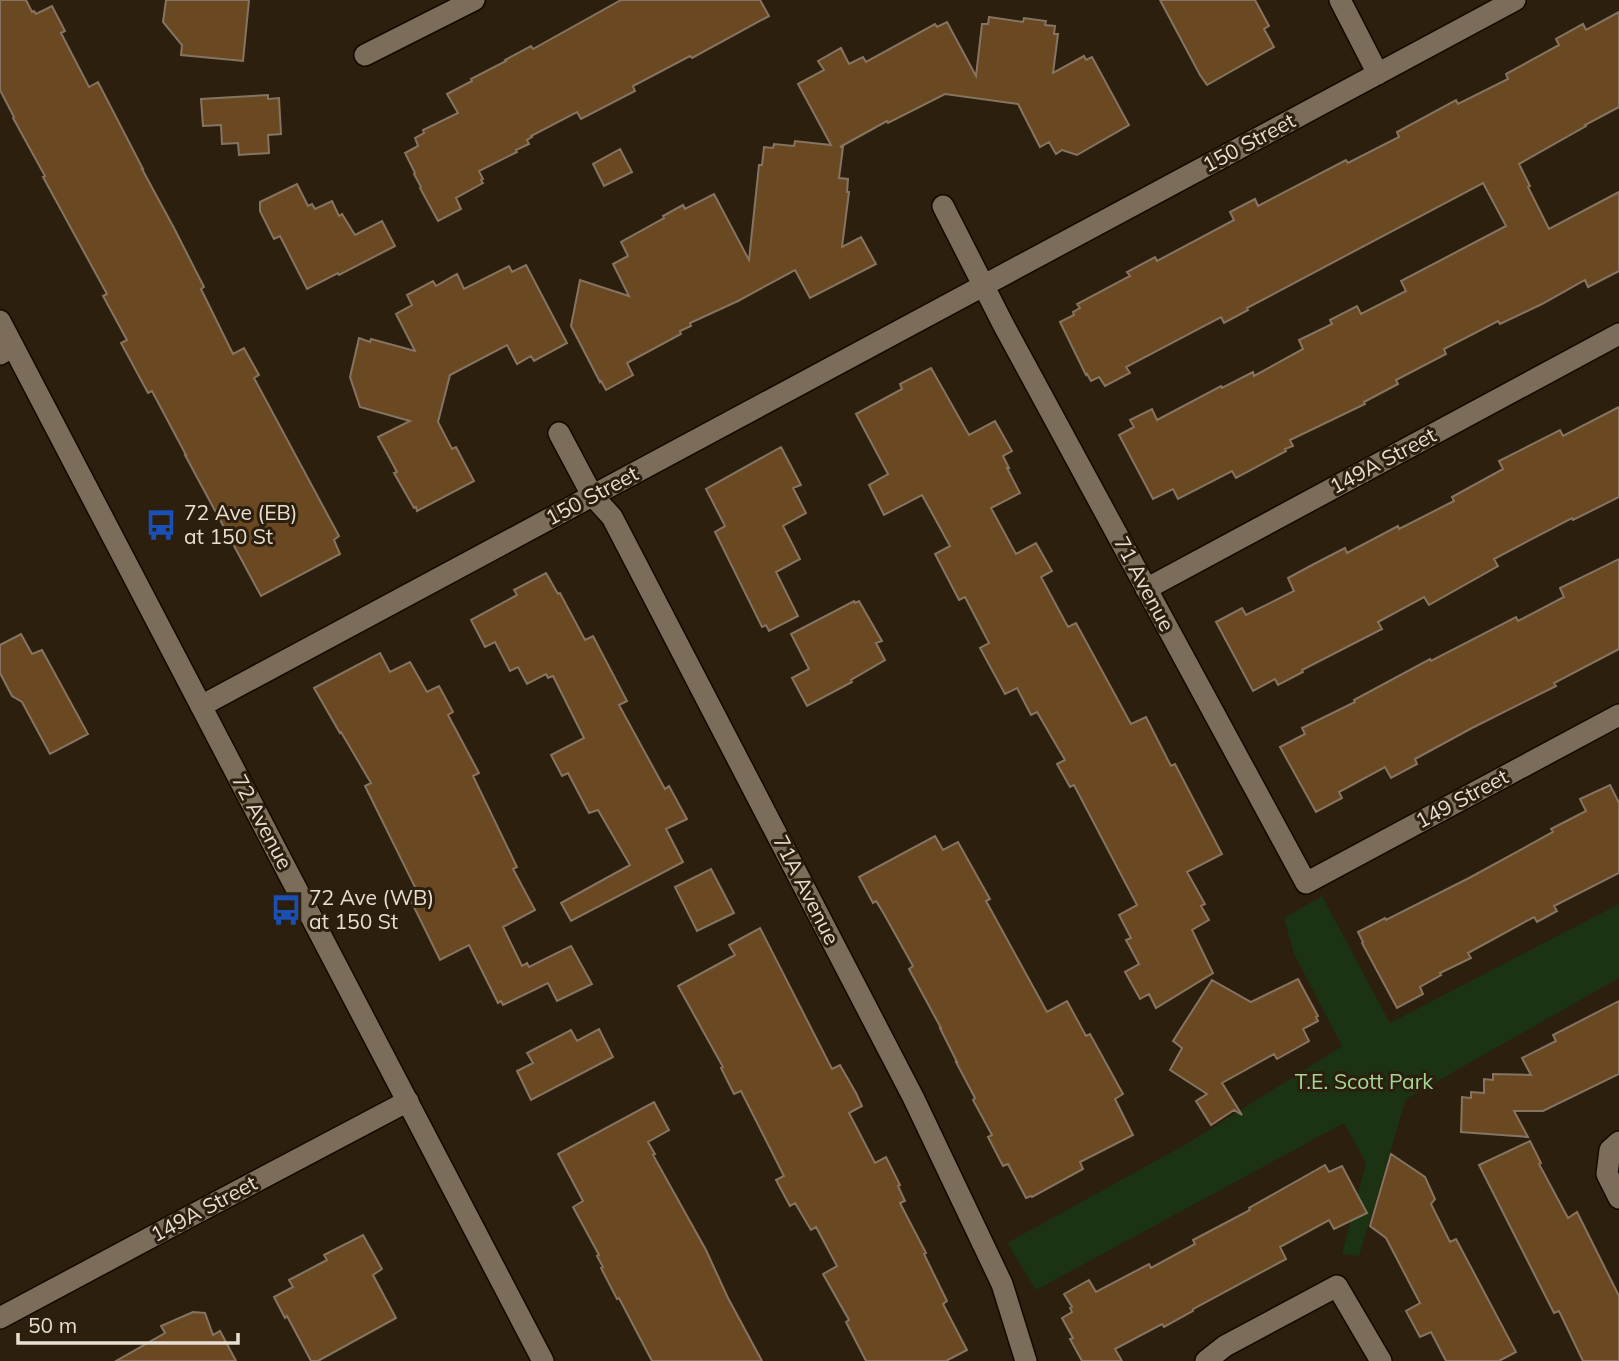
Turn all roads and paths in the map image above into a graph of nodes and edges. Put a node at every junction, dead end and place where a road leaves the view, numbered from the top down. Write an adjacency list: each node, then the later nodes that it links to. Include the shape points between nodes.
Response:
1 (474, 0): 4 (street)
2 (1340, 0): 5 (street)
3 (1515, 0): 5 (street, 150 Street)
4 (366, 55)
5 (1378, 74): 7 (street, 150 Street)
6 (943, 206): 7 (street)
7 (983, 286): 12 (street, 150 Street); 13 (street, 71 Avenue)
8 (0, 321): 10 (street, 72 Avenue)
9 (1619, 334): 13 (street, 149A Street)
10 (7, 350): 14 (street, 72 Avenue)
11 (559, 433): 12 (street, 71A Avenue)
12 (592, 495): 14 (street, 150 Street); 22 (street, 71A Avenue, via 612,517 913,1097 1002,1283)
13 (1146, 589): 16 (street, 71 Avenue)
14 (201, 706): 17 (street, 72 Avenue)
15 (1619, 715): 16 (street, 149 Street)
16 (1306, 883)
17 (408, 1101): 20 (street, 149A Street); 21 (street, 72 Avenue)
18 (1619, 1142): 19 (street, via 1610,1150 1607,1174)
19 (1619, 1198)
20 (0, 1318)
21 (543, 1361)
22 (1026, 1361)
23 (1206, 1361): 24 (street, via 1225,1346 1337,1286)
24 (1381, 1361)

